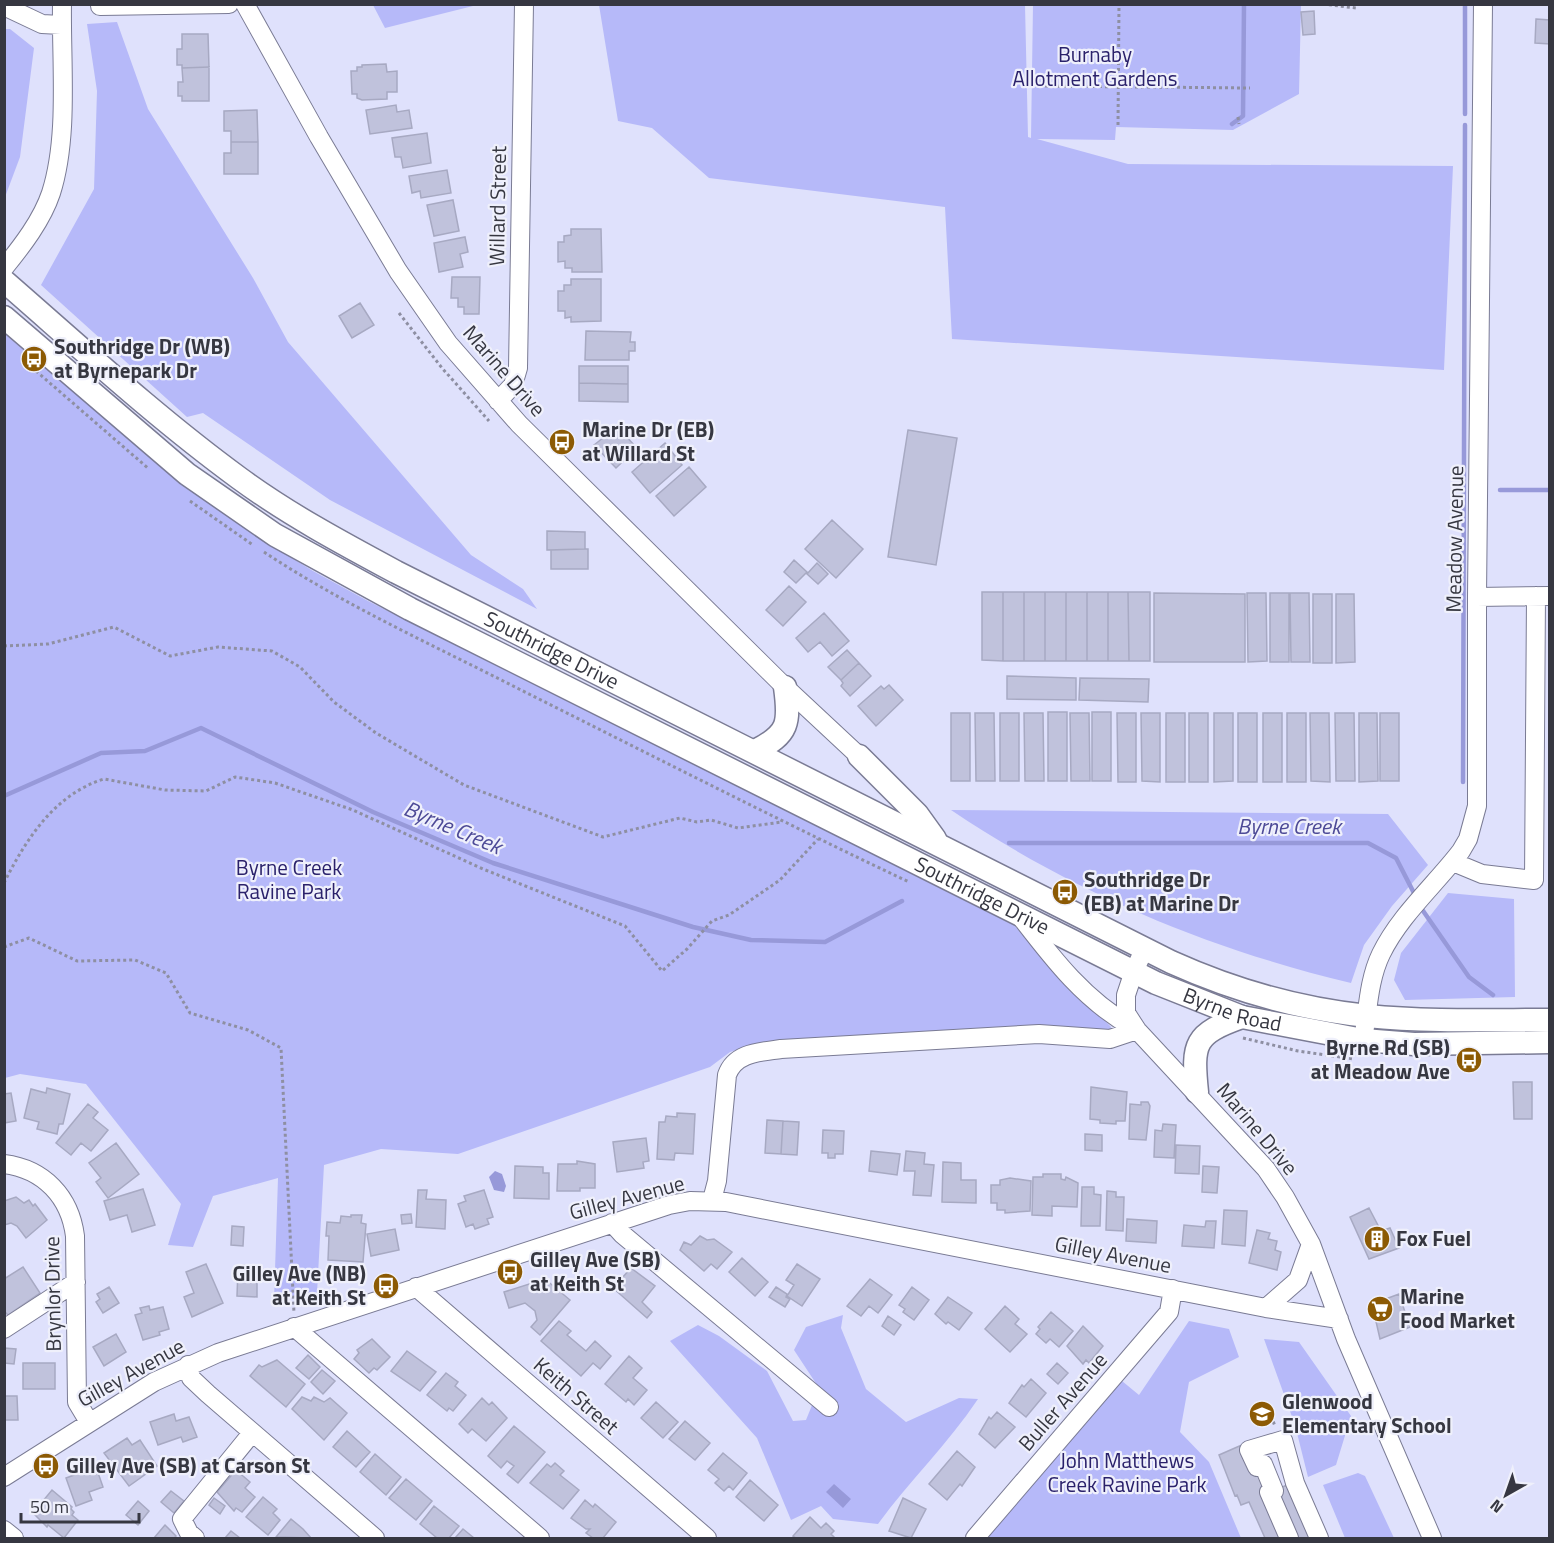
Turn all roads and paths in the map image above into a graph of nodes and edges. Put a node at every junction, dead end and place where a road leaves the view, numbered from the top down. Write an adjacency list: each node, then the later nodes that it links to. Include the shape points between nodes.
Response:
1 (62, 4): 11 (street)
2 (229, 4): 10 (street)
3 (245, 4): 22 (street, Marine Drive, via 404,280 448,343)
4 (524, 4): 22 (street, Willard Street, via 518,368 513,385)
5 (1119, 4): 13 (path)
6 (1323, 4): 7 (path, via 1356,8)
7 (1353, 4)
8 (1483, 4): 25 (street, Meadow Avenue)
9 (4, 6): 11 (street, via 42,24)
10 (100, 6)
11 (61, 25): 18 (street, via 60,158 51,196)
12 (1039, 86): 13 (path)
13 (1118, 86): 14 (path); 17 (path)
14 (1250, 88)
15 (1238, 117): 16 (path)
16 (1239, 124)
17 (1118, 125)
18 (4, 268)
19 (4, 281): 28 (main road, Southridge Drive, via 240,479 320,531)
20 (399, 313): 23 (path)
21 (4, 317): 36 (main road, Southridge Drive, via 187,474 275,535 410,609)
22 (498, 401): 27 (street, Marine Drive)
23 (489, 421)
24 (1543, 596): 25 (street); 34 (street)
25 (1477, 597): 33 (street, Meadow Avenue, via 1477,806 1468,839)
26 (4, 646): 30 (path, via 48,644 114,627 170,656 218,647 272,651 300,667 334,702 376,733 464,785 603,837 680,818 711,820 738,828)
27 (785, 687): 28 (main road, via 786,727 778,738); 29 (street, Marine Drive)
28 (754, 751): 32 (main road, Southridge Drive)
29 (859, 756): 32 (main road, via 917,814)
30 (783, 822)
31 (818, 839): 35 (path, via 780,880 729,915 712,921 662,971 625,926 483,869 353,810 275,783 236,777 206,791 96,781 58,802 18,854)
32 (937, 843): 38 (main road, Southridge Drive)
33 (1453, 862): 34 (street, via 1482,874); 40 (street, Meadow Avenue, via 1405,917 1380,956)
34 (1542, 880)
35 (4, 883)
36 (1017, 912): 39 (main road, Southridge Drive); 43 (street, Marine Drive, via 1093,1001)
37 (4, 947): 56 (path, via 29,938 77,961 135,960 166,973 190,1013 248,1030 281,1048)
38 (1145, 948): 39 (street, Marine Drive); 40 (main road, Byrne Road, via 1208,979 1274,999)
39 (1134, 971): 41 (main road, Byrne Road); 43 (street, Marine Drive, via 1126,995 1126,1013)
40 (1367, 1016): 42 (main road, Byrne Road); 44 (street, Meadow Avenue)
41 (1242, 1017): 44 (main road, Byrne Road); 46 (main road, via 1210,1029 1200,1041 1194,1062)
42 (1550, 1020)
43 (1137, 1029): 46 (street, Marine Drive); 48 (street, via 1110,1039 1039,1034 781,1049 747,1055 727,1075)
44 (1363, 1040): 45 (main road, Byrne Road, via 1414,1044)
45 (1550, 1042)
46 (1197, 1092): 50 (street, Marine Drive, via 1266,1169)
47 (4, 1164): 51 (street, Brynlor Drive, via 37,1174 66,1202 74,1225)
48 (712, 1200): 49 (street, Gilley Avenue, via 669,1205); 53 (street, Gilley Avenue)
49 (612, 1223): 52 (street, Gilley Avenue); 59 (street)
50 (1311, 1244): 54 (street, via 1298,1280); 55 (street, Marine Drive)
51 (76, 1282): 57 (street); 60 (street, Brynlor Drive, via 77,1402)
52 (416, 1287): 56 (street, Gilley Avenue); 68 (street, Keith Street)
53 (1173, 1289): 54 (street, Gilley Avenue); 69 (street, Buller Avenue, via 1169,1312)
54 (1266, 1308): 55 (street, Gilley Avenue)
55 (1339, 1319): 72 (street, Marine Drive)
56 (294, 1327): 58 (street, Gilley Avenue); 67 (street)
57 (4, 1329)
58 (188, 1365): 60 (street, Gilley Avenue); 61 (street, via 191,1378)
59 (829, 1407)
60 (89, 1422): 62 (street, Gilley Avenue)
61 (252, 1433): 65 (street, via 182,1519); 66 (street)
62 (4, 1477)
63 (4, 1530): 64 (street)
64 (14, 1539)
65 (195, 1539)
66 (375, 1539)
67 (540, 1539)
68 (707, 1539)
69 (975, 1539)
70 (1289, 1539): 71 (street, via 1269,1492 1274,1491 1263,1464 1257,1467 1249,1450 1283,1440 1295,1483)
71 (1319, 1539)
72 (1432, 1539)

